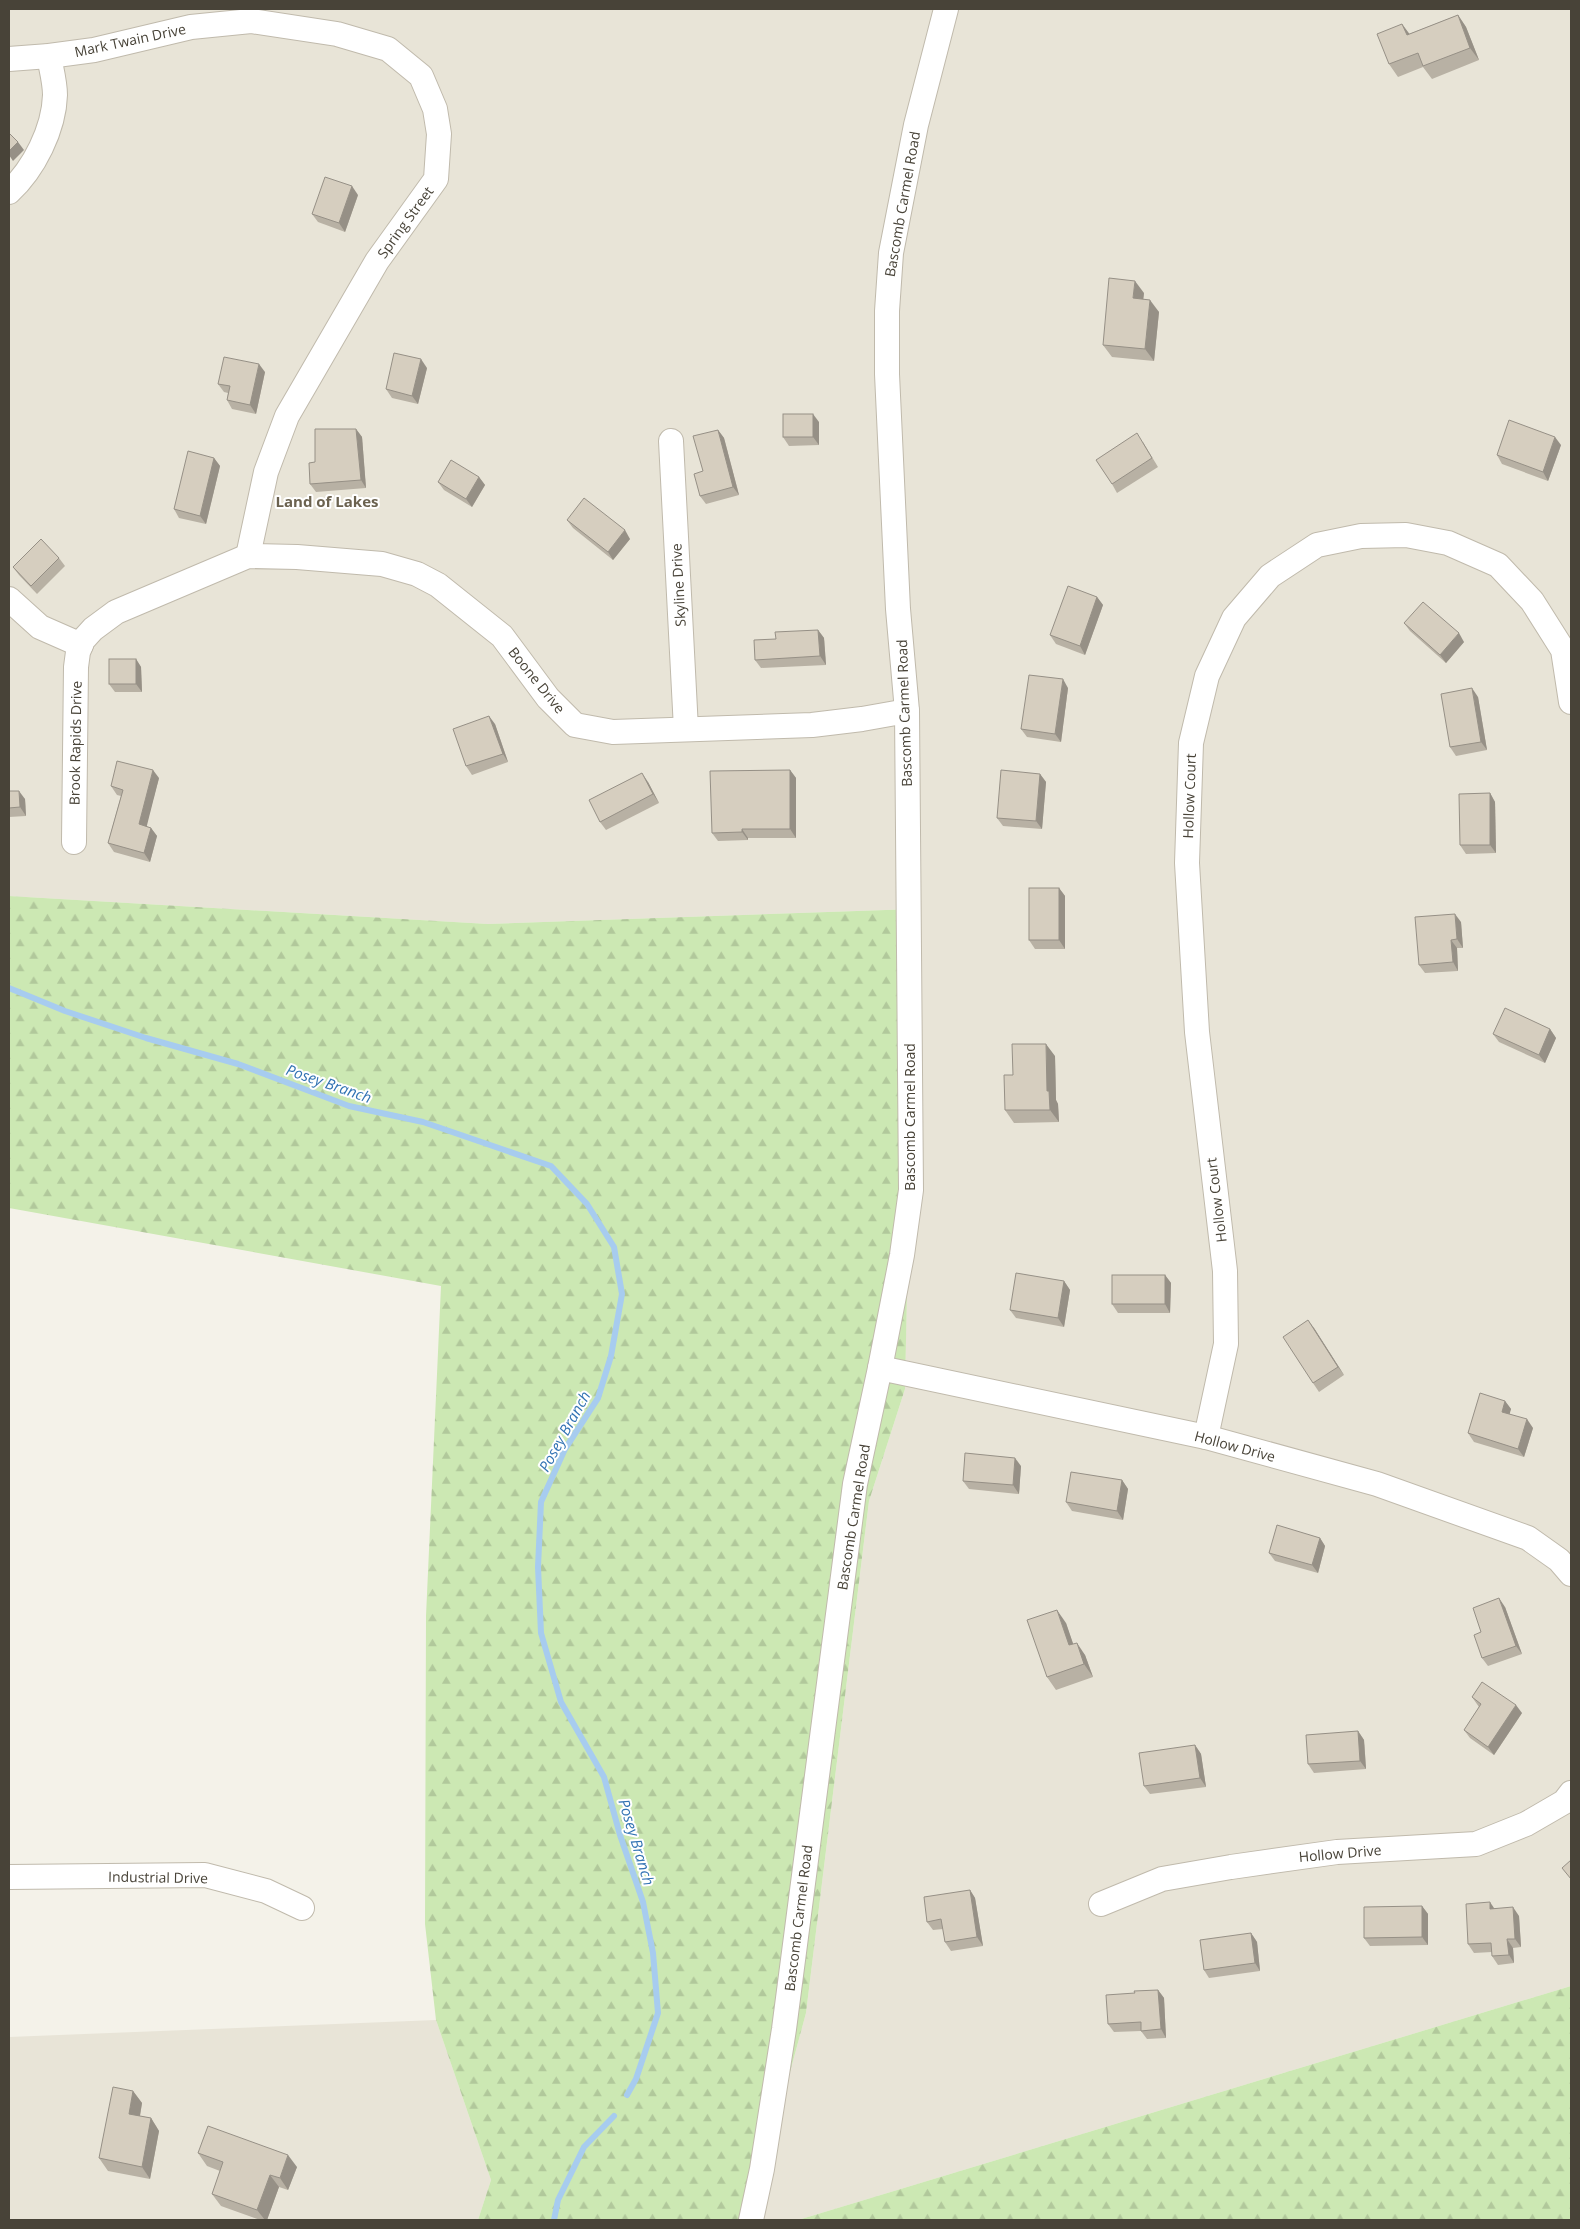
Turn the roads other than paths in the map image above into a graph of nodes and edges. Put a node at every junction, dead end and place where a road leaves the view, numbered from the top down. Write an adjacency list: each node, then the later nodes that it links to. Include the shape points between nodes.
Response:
1 (280, 9): 3 (street)
2 (946, 9): 12 (street, Bascomb Carmel Road, via 916,125 891,253 886,311 898,609)
3 (251, 21): 4 (street, Mark Twain Drive, via 191,28 94,50); 8 (street, Spring Street, via 337,34 388,49 421,76 435,109 440,134 436,179 377,261 287,416 266,472)
4 (49, 56): 5 (street, Mark Twain Drive); 6 (street, via 55,93 52,122 36,156)
5 (9, 59)
6 (9, 192)
7 (671, 441): 13 (street, Skyline Drive)
8 (248, 556): 10 (street, Brook Rapids Drive, via 116,612 93,628); 13 (street, Boone Drive, via 382,564 417,574 438,585 502,636 548,698 574,725 614,732)
9 (9, 599): 10 (street, via 40,628)
10 (81, 645): 14 (street, Brook Rapids Drive, via 76,667)
11 (1571, 702): 16 (street, Hollow Court, via 1563,650 1532,601 1498,565 1448,543 1406,535 1361,536 1317,545 1270,576 1234,618 1207,676 1191,743 1187,863 1197,1032 1225,1271 1226,1344)
12 (907, 711): 13 (street, Boone Drive, via 812,725); 15 (street, Bascomb Carmel Road, via 911,1190)
13 (686, 729)
14 (74, 842)
15 (880, 1368): 16 (street, Hollow Drive); 22 (street, Bascomb Carmel Road, via 855,1484 784,2029 762,2169)
16 (1206, 1438): 17 (street, Hollow Drive, via 1377,1484 1528,1538 1559,1560)
17 (1571, 1574)
18 (1571, 1793): 20 (street, Hollow Drive, via 1564,1802 1526,1824 1476,1844 1337,1852 1231,1866 1162,1878)
19 (9, 1877): 21 (street, Industrial Drive, via 205,1875 266,1891)
20 (1101, 1904)
21 (302, 1908)
22 (750, 2220)

